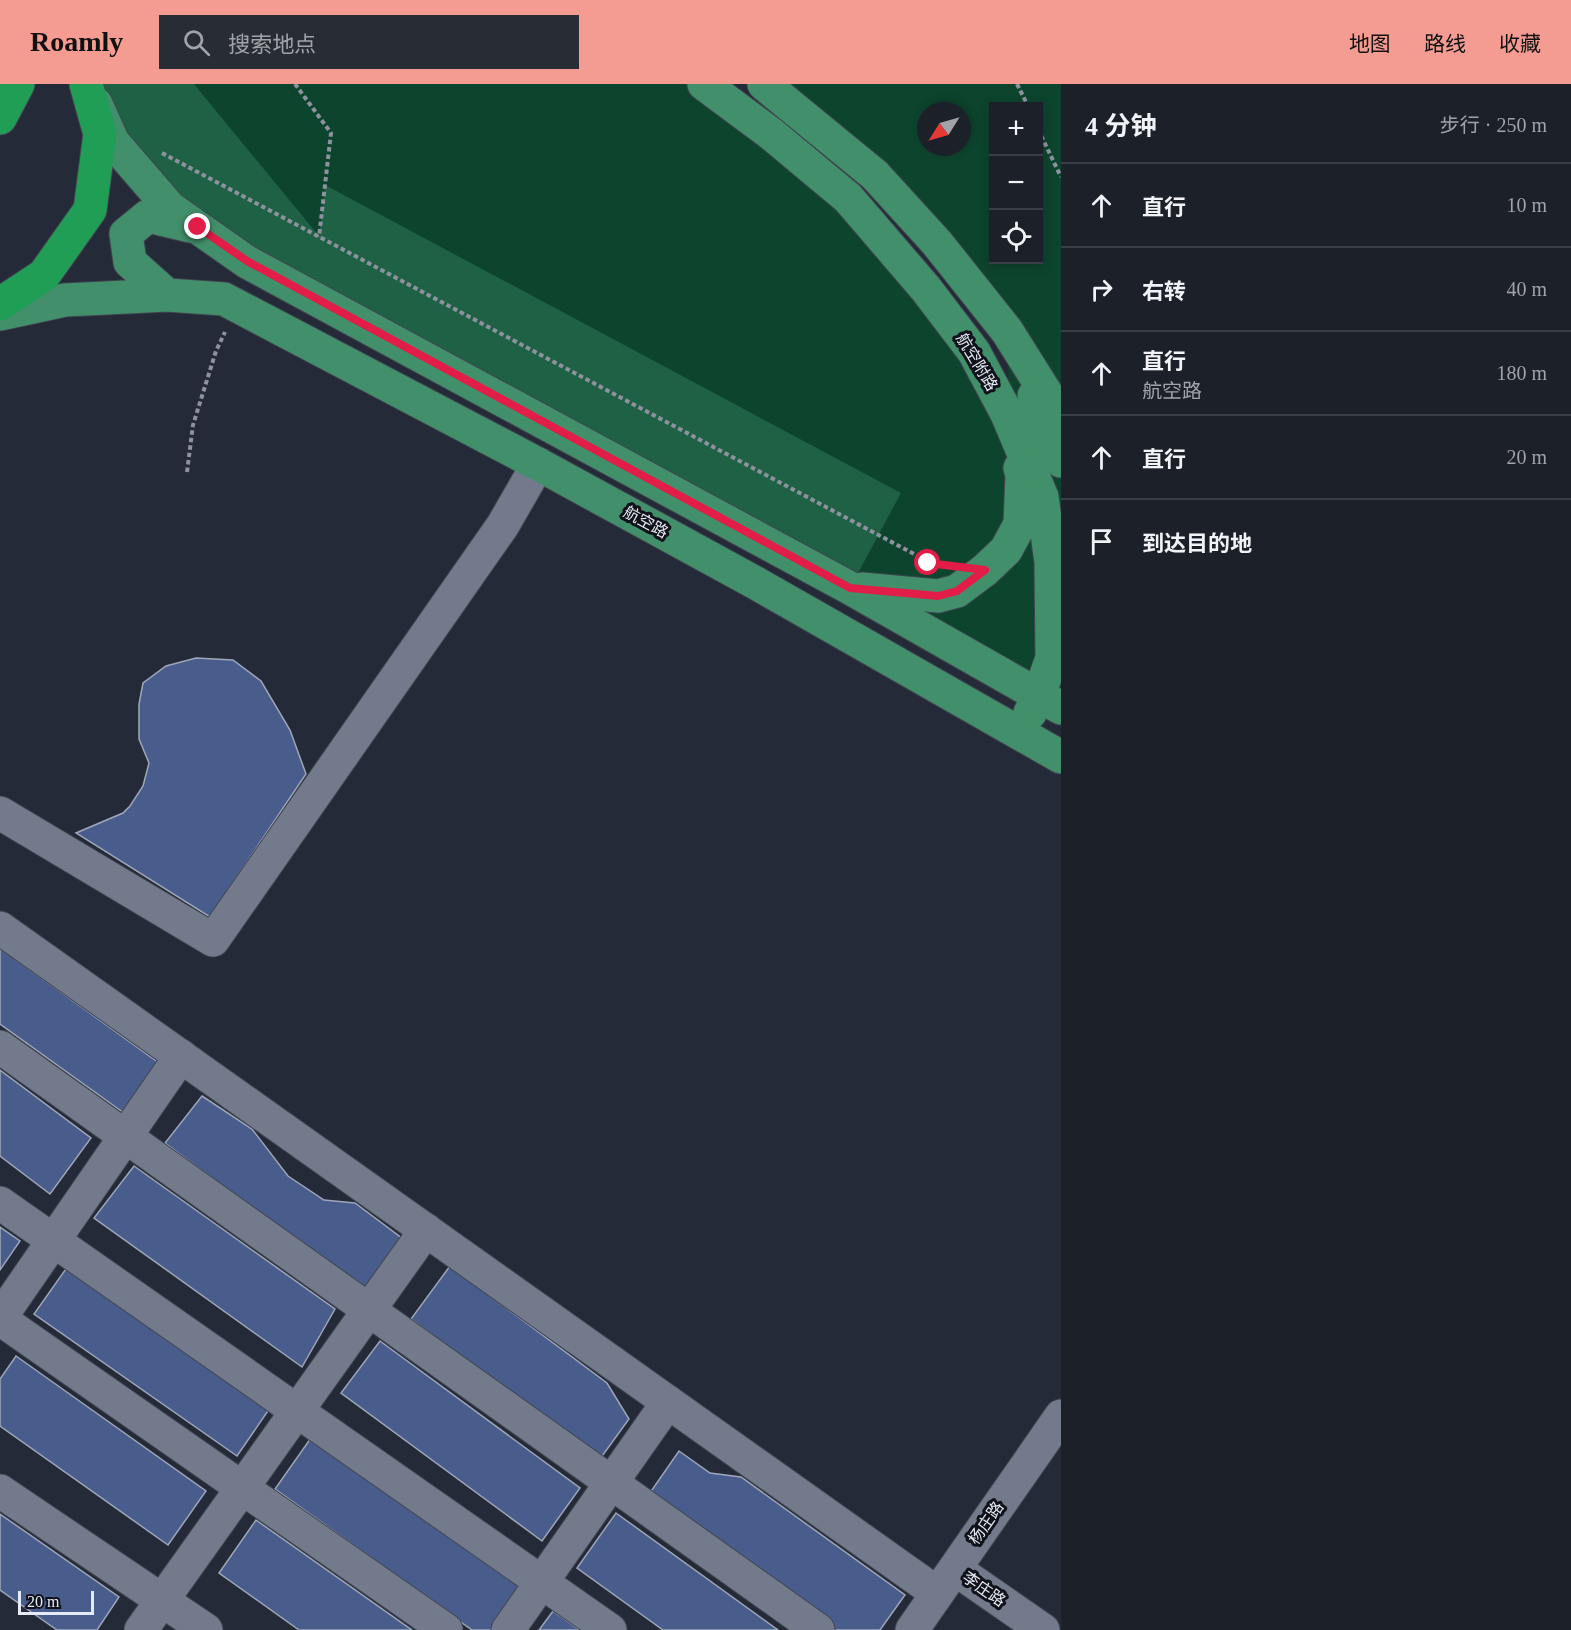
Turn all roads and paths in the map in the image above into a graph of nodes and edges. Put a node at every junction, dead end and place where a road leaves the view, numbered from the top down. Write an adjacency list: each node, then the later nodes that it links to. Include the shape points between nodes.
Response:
1 (18, 84): 8 (highway)
2 (87, 84): 12 (main road, via 113,142 170,208); 16 (highway, via 100,134 90,210 44,275)
3 (296, 84): 13 (path, via 330,133)
4 (704, 84): 19 (main road, 航空附路, via 848,198 974,352)
5 (764, 84): 18 (main road, via 874,175 937,243)
6 (1017, 84): 7 (path)
7 (1026, 102)
8 (0, 118)
9 (1043, 139): 11 (path)
10 (155, 149): 13 (path)
11 (1061, 177)
12 (198, 227): 14 (main road, via 148,216 126,234 130,262); 25 (main road, via 247,261)
13 (319, 237): 24 (path, via 928,563)
14 (167, 295): 15 (main road); 17 (main road, via 65,300)
15 (230, 303): 22 (main road, 航空路); 23 (path, via 193,425)
16 (0, 304)
17 (0, 314)
18 (1007, 331): 20 (main road); 21 (main road)
19 (1007, 414): 25 (main road, via 1022,475 1020,524 1006,550 957,591 938,596); 26 (main road, 航空附路, via 1042,497 1051,562)
20 (1061, 417)
21 (1061, 461)
22 (538, 464): 27 (main road, 航空路); 29 (street, via 502,525 213,940)
23 (187, 472)
24 (939, 564)
25 (850, 588): 26 (main road)
26 (1050, 701): 27 (main road, 航空附路)
27 (1019, 733): 28 (main road, 航空路)
28 (1061, 757)
29 (0, 813)
30 (0, 928): 32 (street, 李庄路)
31 (0, 1047): 33 (street)
32 (181, 1056): 33 (street); 35 (street, 李庄路)
33 (126, 1137): 36 (street); 37 (street)
34 (0, 1203): 36 (street)
35 (426, 1230): 37 (street); 39 (street, 李庄路)
36 (54, 1240): 38 (street); 40 (street)
37 (369, 1310): 40 (street); 42 (street)
38 (0, 1318): 43 (street)
39 (668, 1402): 42 (street); 45 (street, 李庄路)
40 (297, 1411): 43 (street); 46 (street)
41 (1061, 1416): 45 (street, 杨庄路)
42 (611, 1483): 46 (street); 53 (street)
43 (243, 1488): 47 (street); 50 (street)
44 (0, 1491): 47 (street)
45 (946, 1581): 54 (street, 杨庄路); 55 (street, 李庄路)
46 (542, 1582): 51 (street); 52 (street)
47 (162, 1601): 48 (street); 49 (street)
48 (141, 1630)
49 (206, 1630)
50 (446, 1630)
51 (508, 1630)
52 (610, 1630)
53 (818, 1630)
54 (912, 1630)
55 (1043, 1630)

